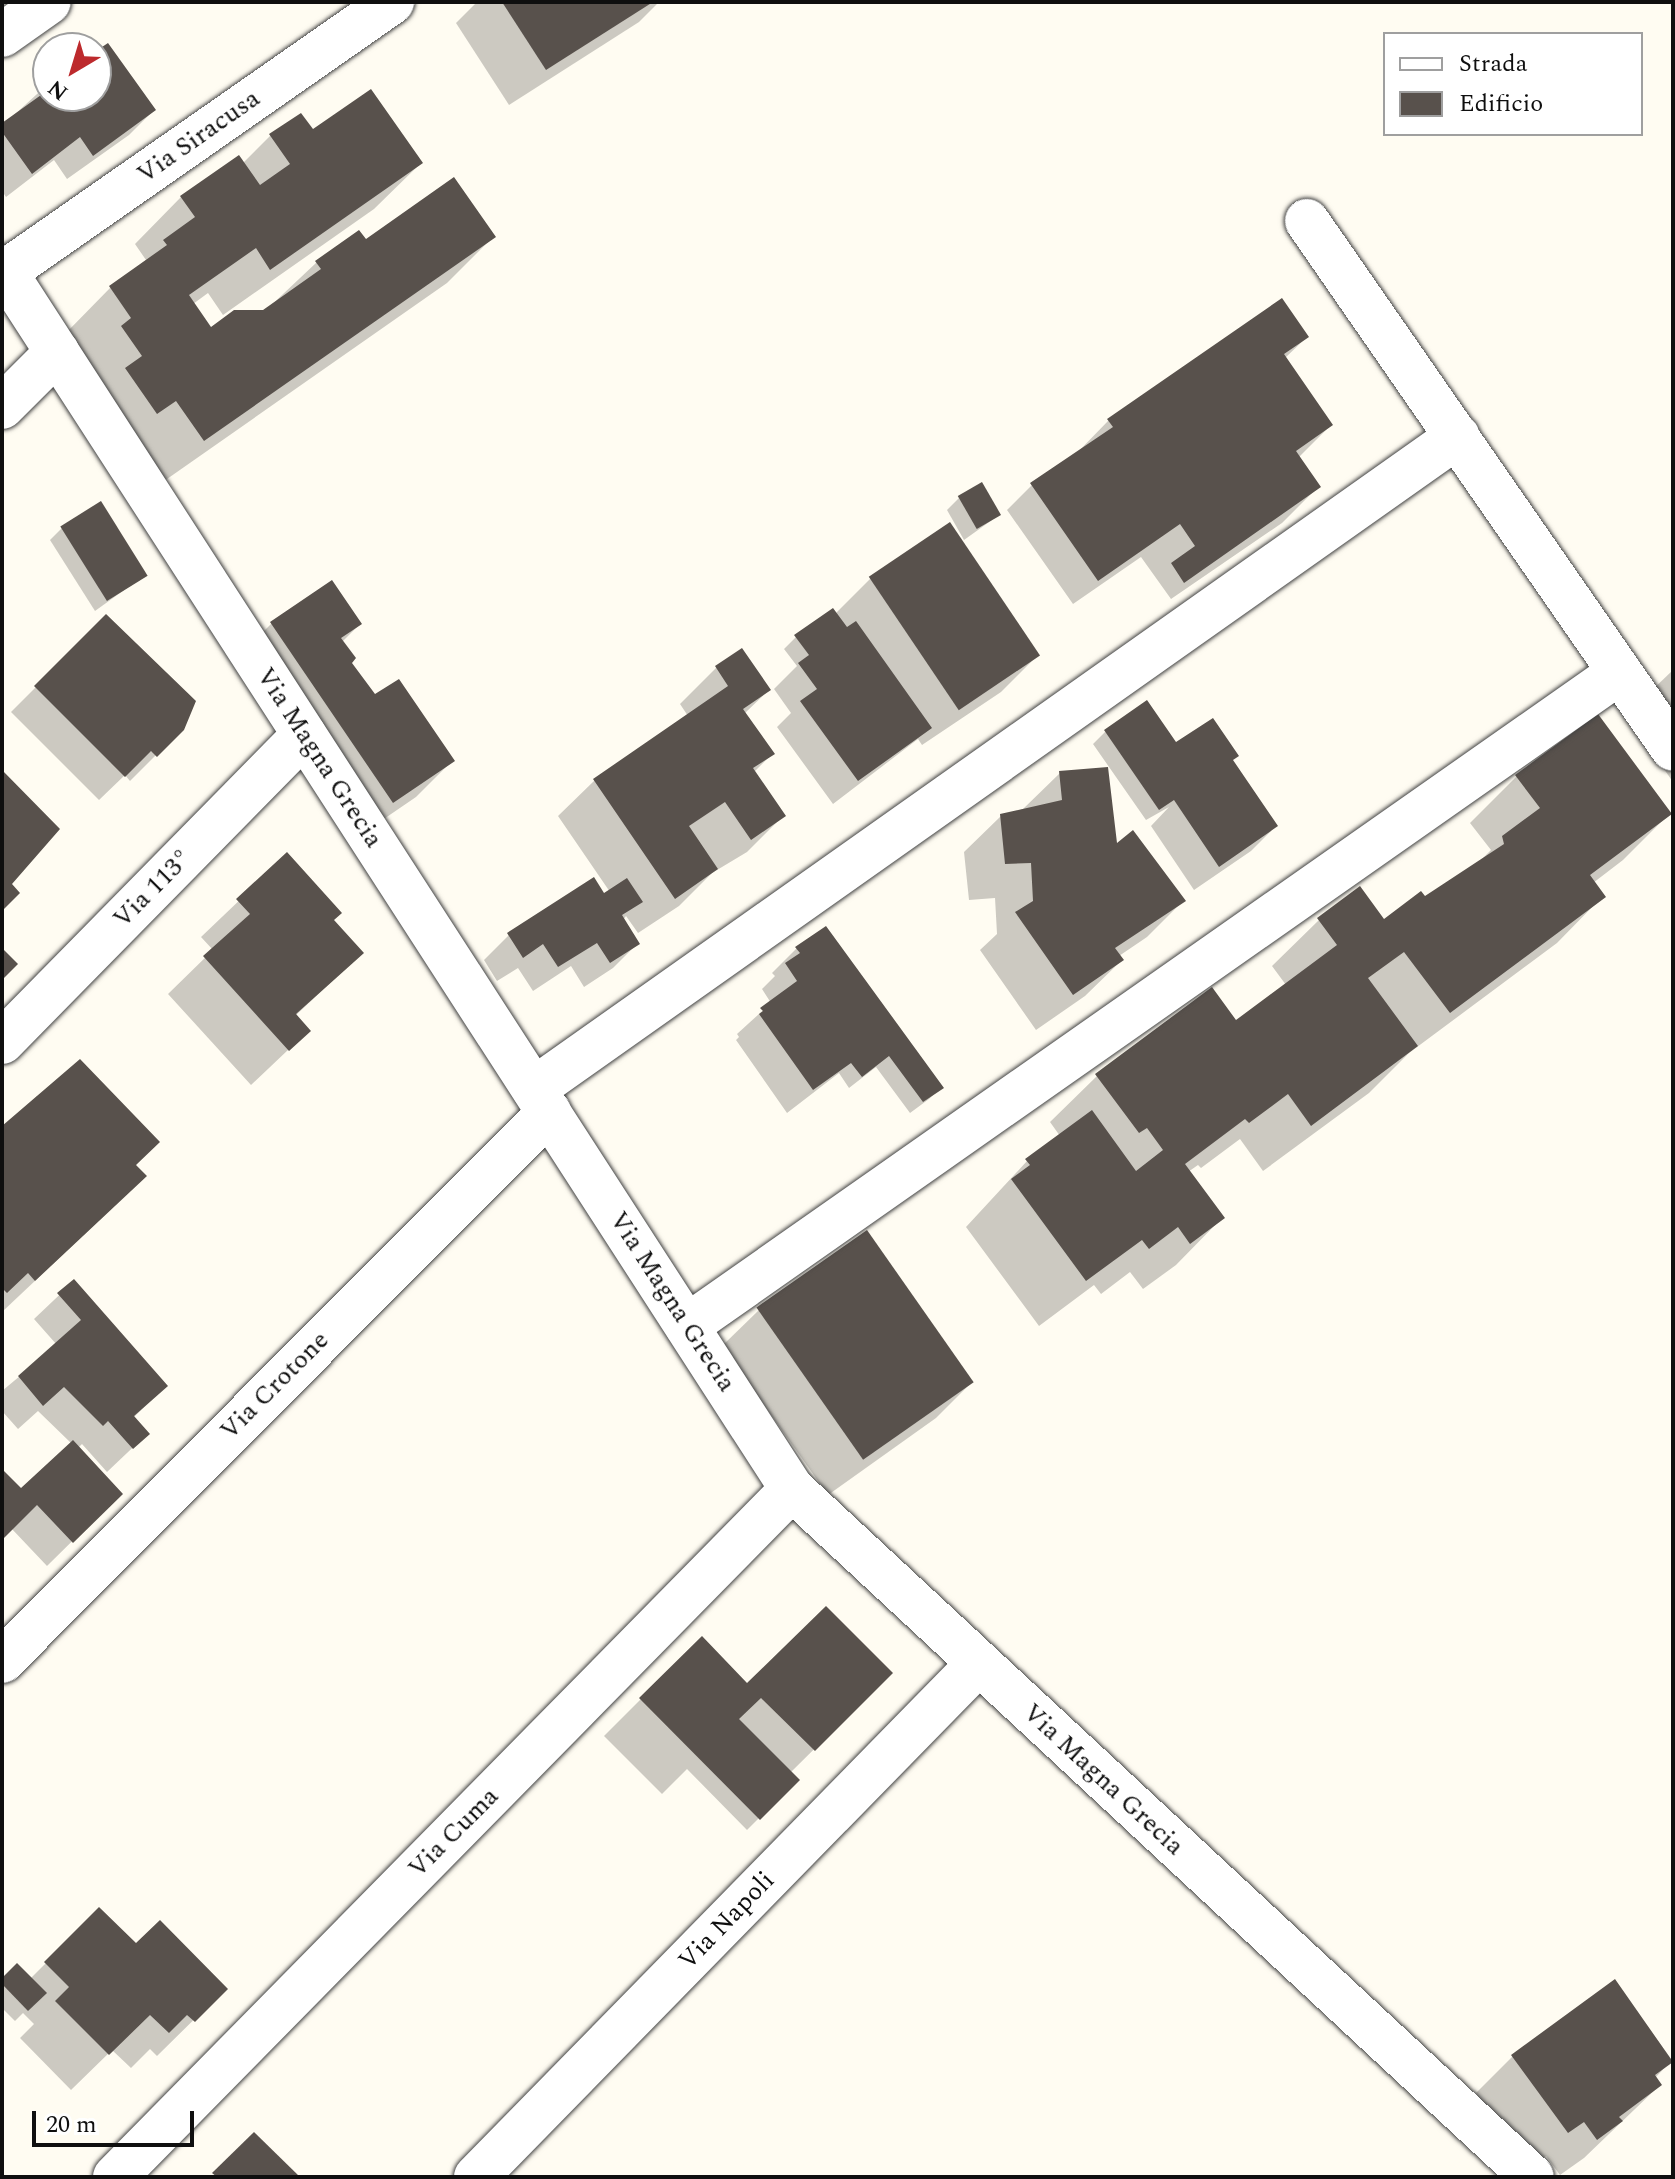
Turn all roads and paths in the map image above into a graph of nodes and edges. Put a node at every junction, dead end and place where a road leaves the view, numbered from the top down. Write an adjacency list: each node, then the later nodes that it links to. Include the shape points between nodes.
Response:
1 (49, 2): 3 (street)
2 (392, 2): 5 (street, Via Siracusa)
3 (2, 35)
4 (1307, 221): 8 (street)
5 (4, 270): 6 (street, Via Magna Grecia)
6 (57, 352): 7 (street); 10 (street, Via Magna Grecia)
7 (2, 407)
8 (1458, 436): 9 (street); 13 (street, Via Crotone)
9 (1620, 672): 11 (street); 14 (street)
10 (304, 735): 12 (street, Via 113°); 13 (street, Via Magna Grecia)
11 (1673, 749)
12 (2, 1042)
13 (542, 1100): 14 (street, Via Magna Grecia); 16 (street, Via Crotone)
14 (687, 1326): 15 (street, Via Magna Grecia)
15 (792, 1489): 17 (street, Via Magna Grecia); 18 (street, Via Cuma)
16 (2, 1661)
17 (978, 1664): 19 (street, Via Napoli); 20 (street, Via Magna Grecia)
18 (115, 2177)
19 (476, 2177)
20 (1532, 2177)

